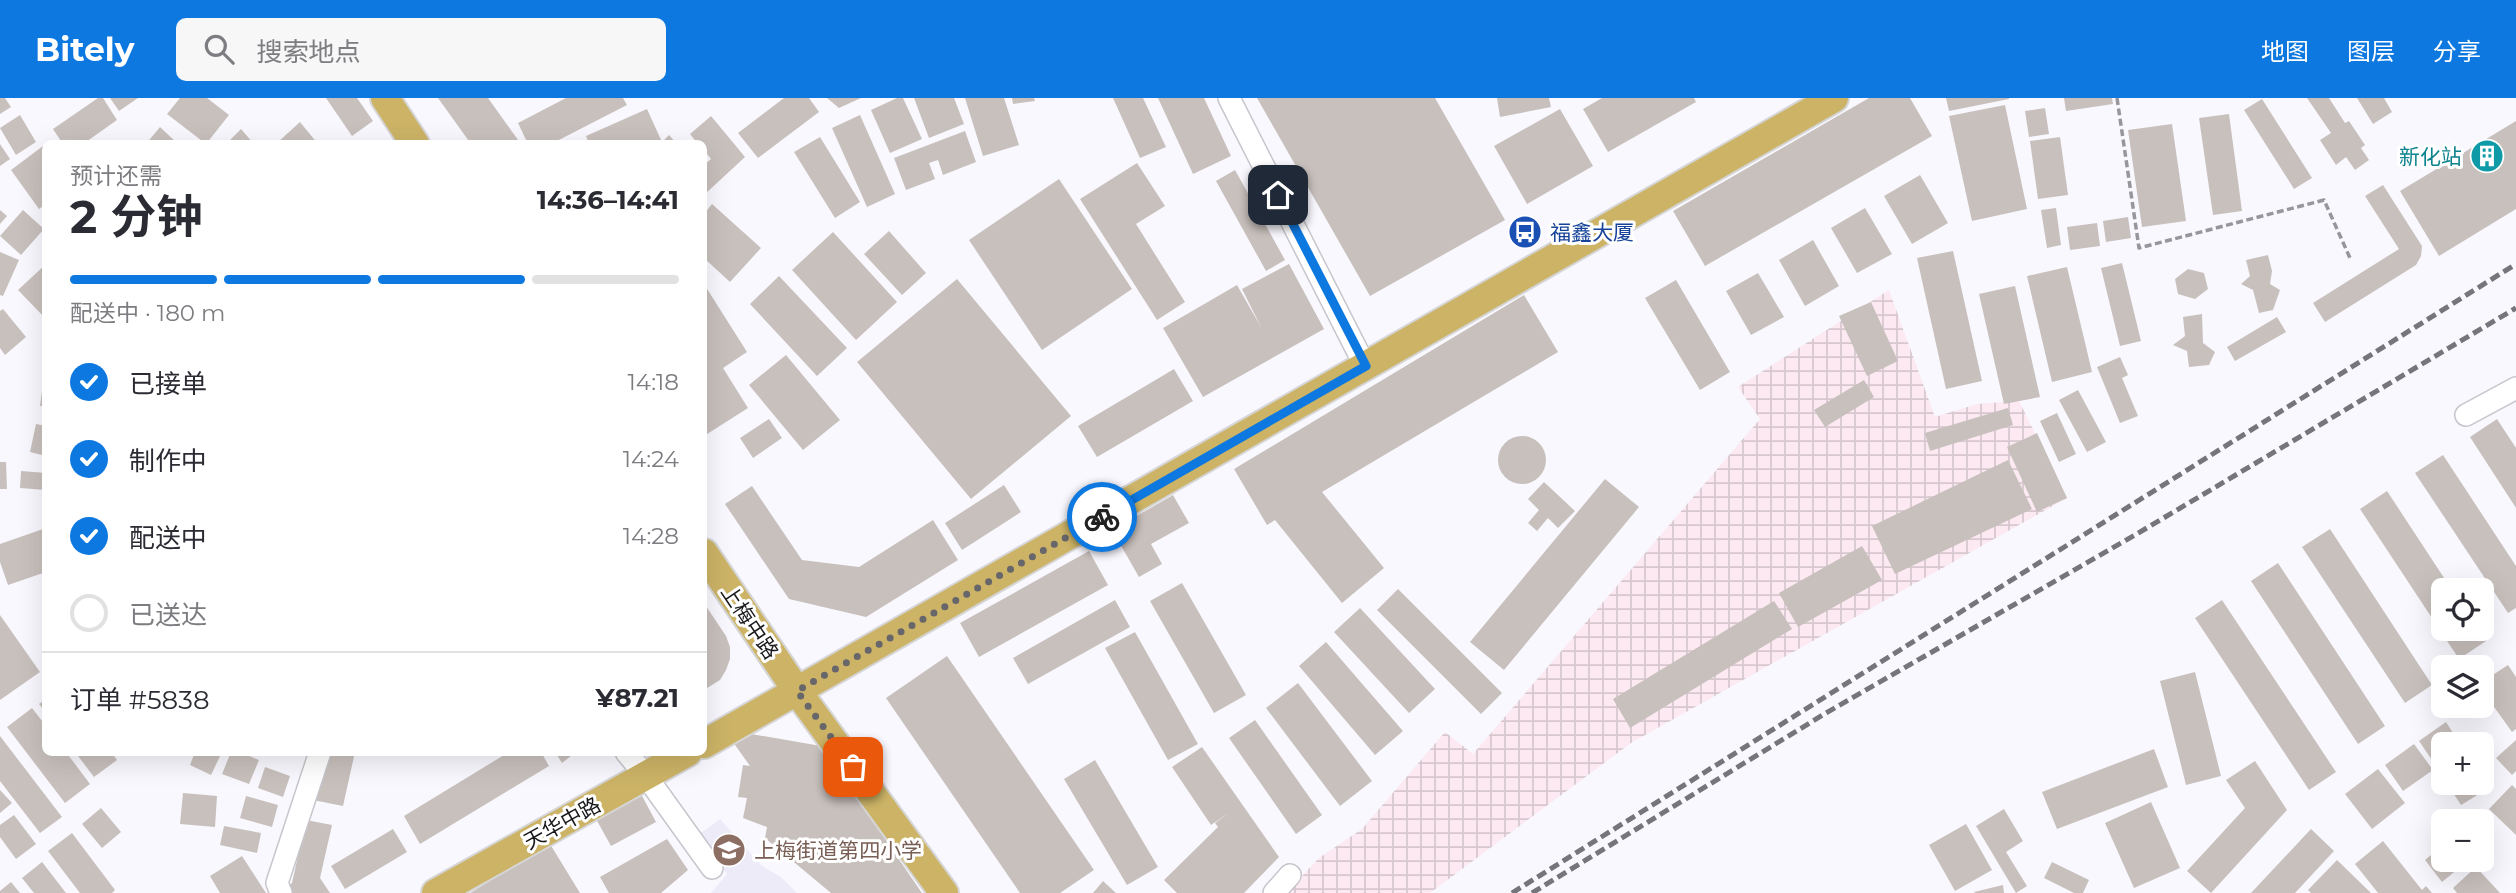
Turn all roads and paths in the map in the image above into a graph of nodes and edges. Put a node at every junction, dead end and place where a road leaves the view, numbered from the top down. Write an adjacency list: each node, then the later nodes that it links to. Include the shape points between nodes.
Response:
1 (1229, 98): 8 (street)
2 (1834, 98): 8 (main road)
3 (2117, 98): 7 (path, via 2140,248 2324,200)
4 (394, 99): 5 (main road); 6 (main road)
5 (413, 140)
6 (432, 140)
7 (2350, 258)
8 (1366, 366): 13 (main road)
9 (2516, 388): 10 (street)
10 (2466, 415)
11 (707, 558): 13 (main road, 上梅中路)
12 (707, 584): 13 (main road, 上梅中路)
13 (791, 694): 14 (main road); 23 (main road)
14 (707, 742)
15 (319, 756): 21 (street, via 277,883)
16 (629, 756): 18 (street)
17 (681, 756): 18 (main road, 天华中路)
18 (646, 776): 19 (street); 22 (main road, 天华中路)
19 (712, 868)
20 (1290, 875): 24 (street)
21 (281, 893)
22 (436, 893)
23 (944, 893)
24 (1274, 893)

